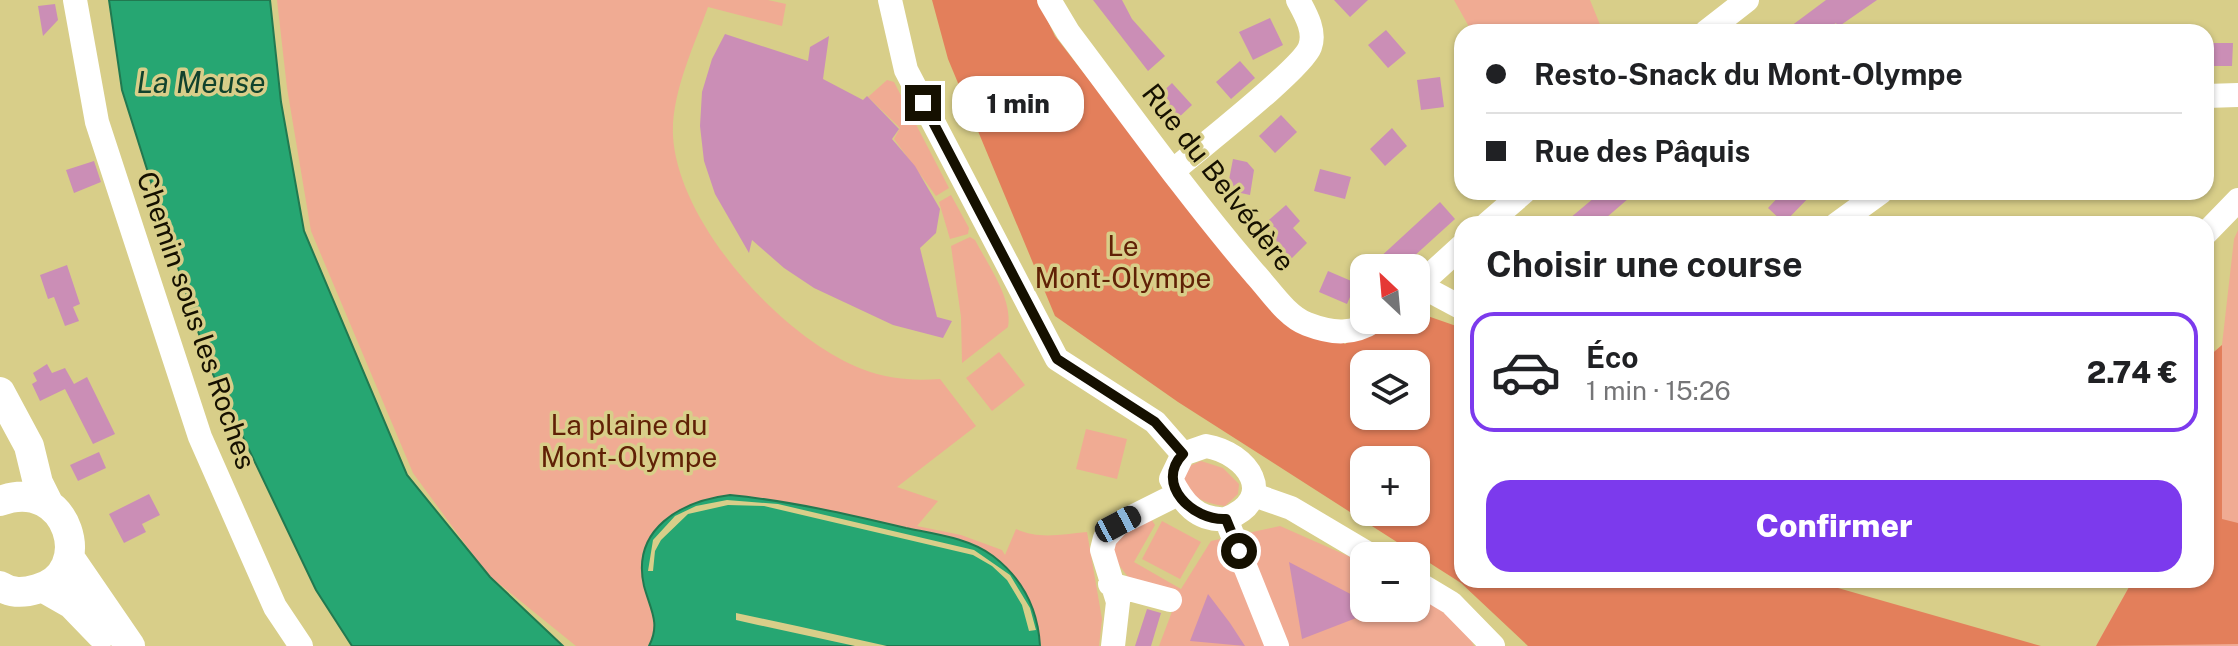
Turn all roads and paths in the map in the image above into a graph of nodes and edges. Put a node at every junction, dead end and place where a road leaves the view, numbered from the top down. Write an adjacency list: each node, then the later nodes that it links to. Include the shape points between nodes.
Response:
1 (75, 0): 37 (street, Chemin sous les Roches, via 97,122 200,437 275,607)
2 (890, 0): 22 (street, via 906,70 1057,359 1155,422)
3 (1049, 0): 9 (street, Rue du Belvédère)
4 (1298, 0): 9 (street, via 1312,28 1310,47 1293,68)
5 (1747, 0): 6 (street)
6 (1716, 24)
7 (2238, 95): 8 (street)
8 (2214, 96)
9 (1173, 171): 20 (street, Rue du Belvédère, via 1284,307 1305,324)
10 (1515, 200): 13 (street)
11 (1870, 200): 14 (street)
12 (2238, 200): 15 (street)
13 (1496, 216)
14 (1848, 216)
15 (2214, 225)
16 (1454, 253): 17 (street)
17 (1430, 274)
18 (1430, 292): 19 (street)
19 (1454, 304)
20 (1350, 333)
21 (3, 398): 25 (main road, via 23,469); 26 (main road, via 29,446)
22 (1183, 454): 23 (street, via 1171,479); 24 (street, via 1206,446 1233,455 1252,476)
23 (1178, 494): 27 (street, via 1197,514); 30 (street, via 1118,524 1105,538 1102,550)
24 (1254, 495): 27 (street, via 1243,510); 28 (street, via 1291,508)
25 (6, 499): 26 (main road, via 33,497)
26 (48, 503): 29 (main road, via 67,526)
27 (1226, 519): 39 (street)
28 (1350, 543)
29 (69, 557): 32 (main road, via 59,576); 36 (main road)
30 (1110, 584): 34 (street); 38 (street, via 1118,602)
31 (0, 586): 32 (main road, via 23,593)
32 (44, 588): 35 (main road, via 72,604)
33 (1430, 590): 40 (street, via 1451,603)
34 (1170, 600)
35 (110, 646)
36 (130, 646)
37 (301, 646)
38 (1113, 646)
39 (1277, 646)
40 (1493, 646)

